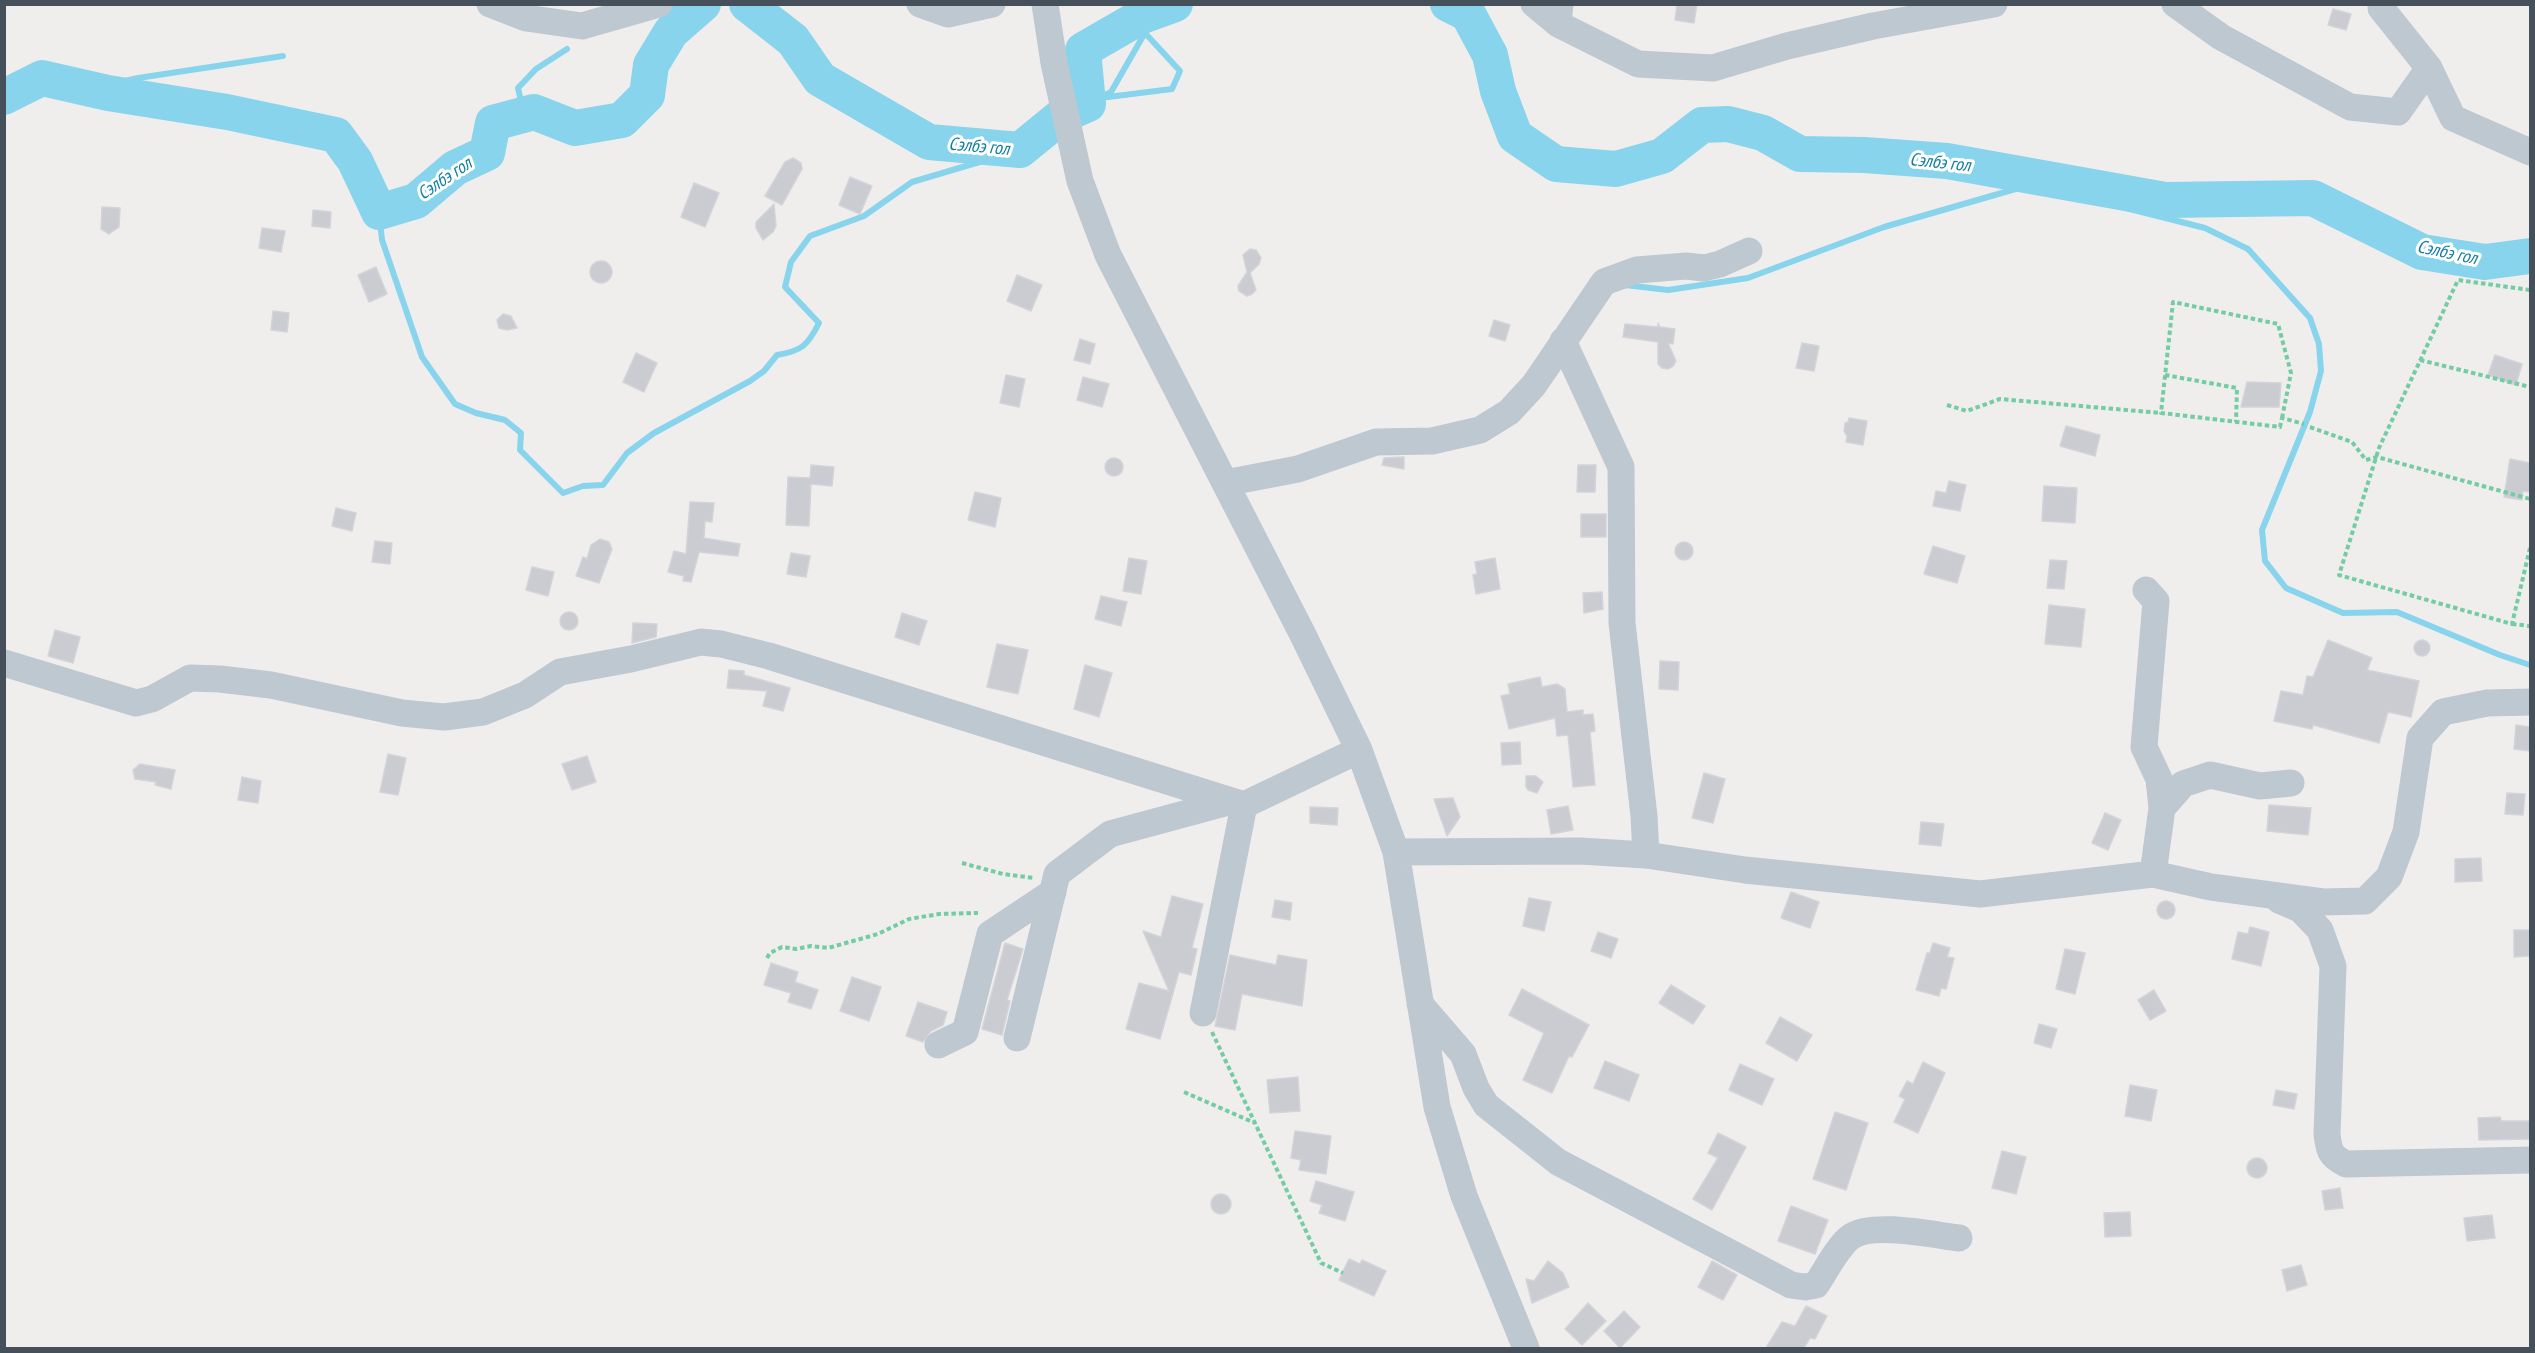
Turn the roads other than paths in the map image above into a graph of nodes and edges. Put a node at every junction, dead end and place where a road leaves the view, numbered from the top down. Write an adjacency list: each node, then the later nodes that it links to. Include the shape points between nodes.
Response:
1 (490, 4): 2 (street, via 526,18 582,26)
2 (659, 4)
3 (920, 4): 4 (street, via 948,14)
4 (992, 4)
5 (1045, 4): 15 (street, via 1080,181 1108,255)
6 (1534, 4): 9 (street)
7 (1994, 4): 9 (street, via 1873,26 1713,68 1638,64)
8 (2175, 4): 11 (street, via 2221,37 2350,107 2398,112)
9 (1559, 14)
10 (2380, 14): 11 (street)
11 (2429, 68): 12 (street, via 2453,118)
12 (2530, 152)
13 (1749, 251): 14 (street, via 1704,268 1637,270 1604,282)
14 (1563, 341): 15 (street, via 1534,385 1509,412 1480,430 1432,441 1376,442 1298,469); 26 (street, via 1621,467 1622,623)
15 (1225, 483): 21 (street)
16 (2146, 590): 24 (street, via 2156,601 2144,747 2159,779)
17 (4, 663): 23 (street, via 136,703 152,699 190,678 220,679 271,685 402,713 444,717 483,712 525,695 560,672 701,642 721,644)
18 (2530, 702): 19 (street)
19 (2487, 703): 20 (street); 29 (street, via 2443,712 2420,738 2406,832 2389,877 2365,901 2323,902)
20 (2530, 712)
21 (1359, 750): 23 (street); 25 (street)
22 (2291, 783): 24 (street, via 2260,786 2210,776 2182,784)
23 (1238, 803): 28 (street, via 1110,834 1057,874); 31 (street)
24 (2162, 808): 27 (street)
25 (1395, 852): 26 (street, via 1580,851); 30 (street)
26 (1646, 855): 27 (street, via 1745,870 1980,894)
27 (2153, 874): 29 (street, via 2211,887)
28 (1054, 886): 32 (street); 33 (street, via 990,934 965,1032)
29 (2258, 892): 34 (street, via 2300,909 2320,930 2333,966 2327,1134 2333,1158 2346,1164)
30 (1420, 1003): 35 (street, via 1462,1054 1486,1105 1558,1162 1791,1285 1816,1285 1853,1235 1887,1228); 36 (street, via 1437,1107 1464,1196)
31 (1203, 1012)
32 (1017, 1038)
33 (938, 1045)
34 (2530, 1160)
35 (1959, 1238)
36 (1526, 1348)

